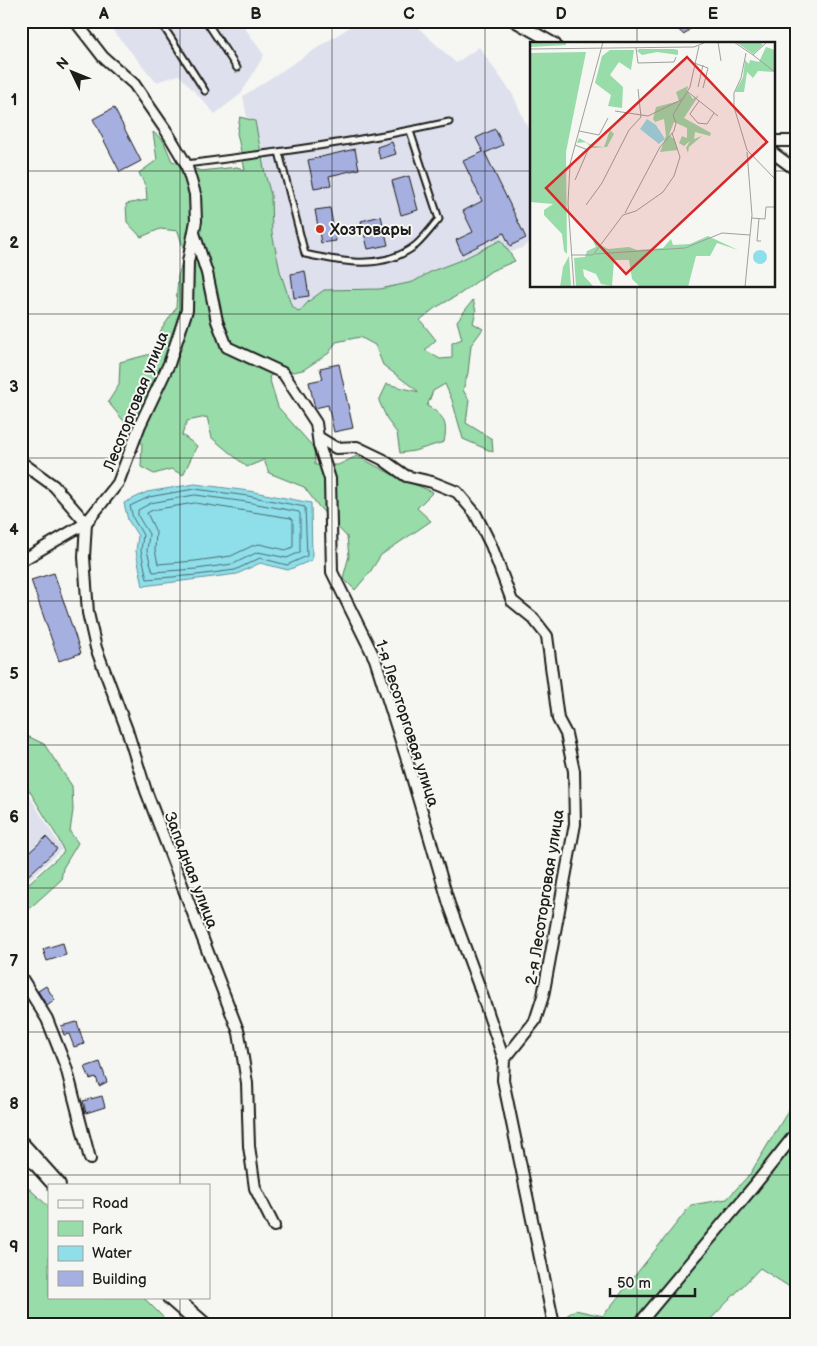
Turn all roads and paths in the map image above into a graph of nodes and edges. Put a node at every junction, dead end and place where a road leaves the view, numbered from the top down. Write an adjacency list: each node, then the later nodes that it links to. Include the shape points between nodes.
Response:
1 (74, 21): 14 (street, Лесоторговая улица, via 103,56 134,84)
2 (160, 21): 7 (lane)
3 (206, 21): 6 (lane)
4 (514, 21): 5 (street)
5 (551, 42)
6 (237, 68)
7 (205, 92)
8 (449, 122): 9 (lane)
9 (410, 130): 12 (lane); 12 (lane, via 439,219 416,245 390,260 361,264 305,254)
10 (774, 141): 11 (street)
11 (796, 141)
12 (279, 152): 14 (lane)
13 (774, 154): 15 (street)
14 (186, 164): 16 (street, Лесоторговая улица, via 195,194)
15 (796, 170)
16 (194, 233): 17 (street, 1-я Лесоторговая улица, via 227,347 284,373 316,424); 19 (street, Лесоторговая улица, via 188,262 187,310 169,364 140,425 118,483)
17 (318, 437): 22 (street, 1-я Лесоторговая улица, via 330,479 332,572 375,659 448,904); 22 (street, 2-я Лесоторговая улица, via 336,448 357,447 406,476 457,492 475,513 512,601 533,618 547,636 558,719 566,734 574,771 575,824 543,996 535,1021)
18 (21, 462): 19 (street, via 54,486)
19 (86, 523): 20 (street); 27 (street, Западная улица, via 84,558 88,613 96,648 186,899 239,1033 254,1188)
20 (21, 561)
21 (21, 977): 25 (street, via 47,1019 66,1067)
22 (504, 1060): 30 (street, via 503,1080)
23 (796, 1133): 31 (street)
24 (21, 1145): 26 (main road)
25 (90, 1159)
26 (56, 1184)
27 (274, 1226)
28 (172, 1298): 29 (main road)
29 (203, 1325)
30 (554, 1325)
31 (638, 1325)

